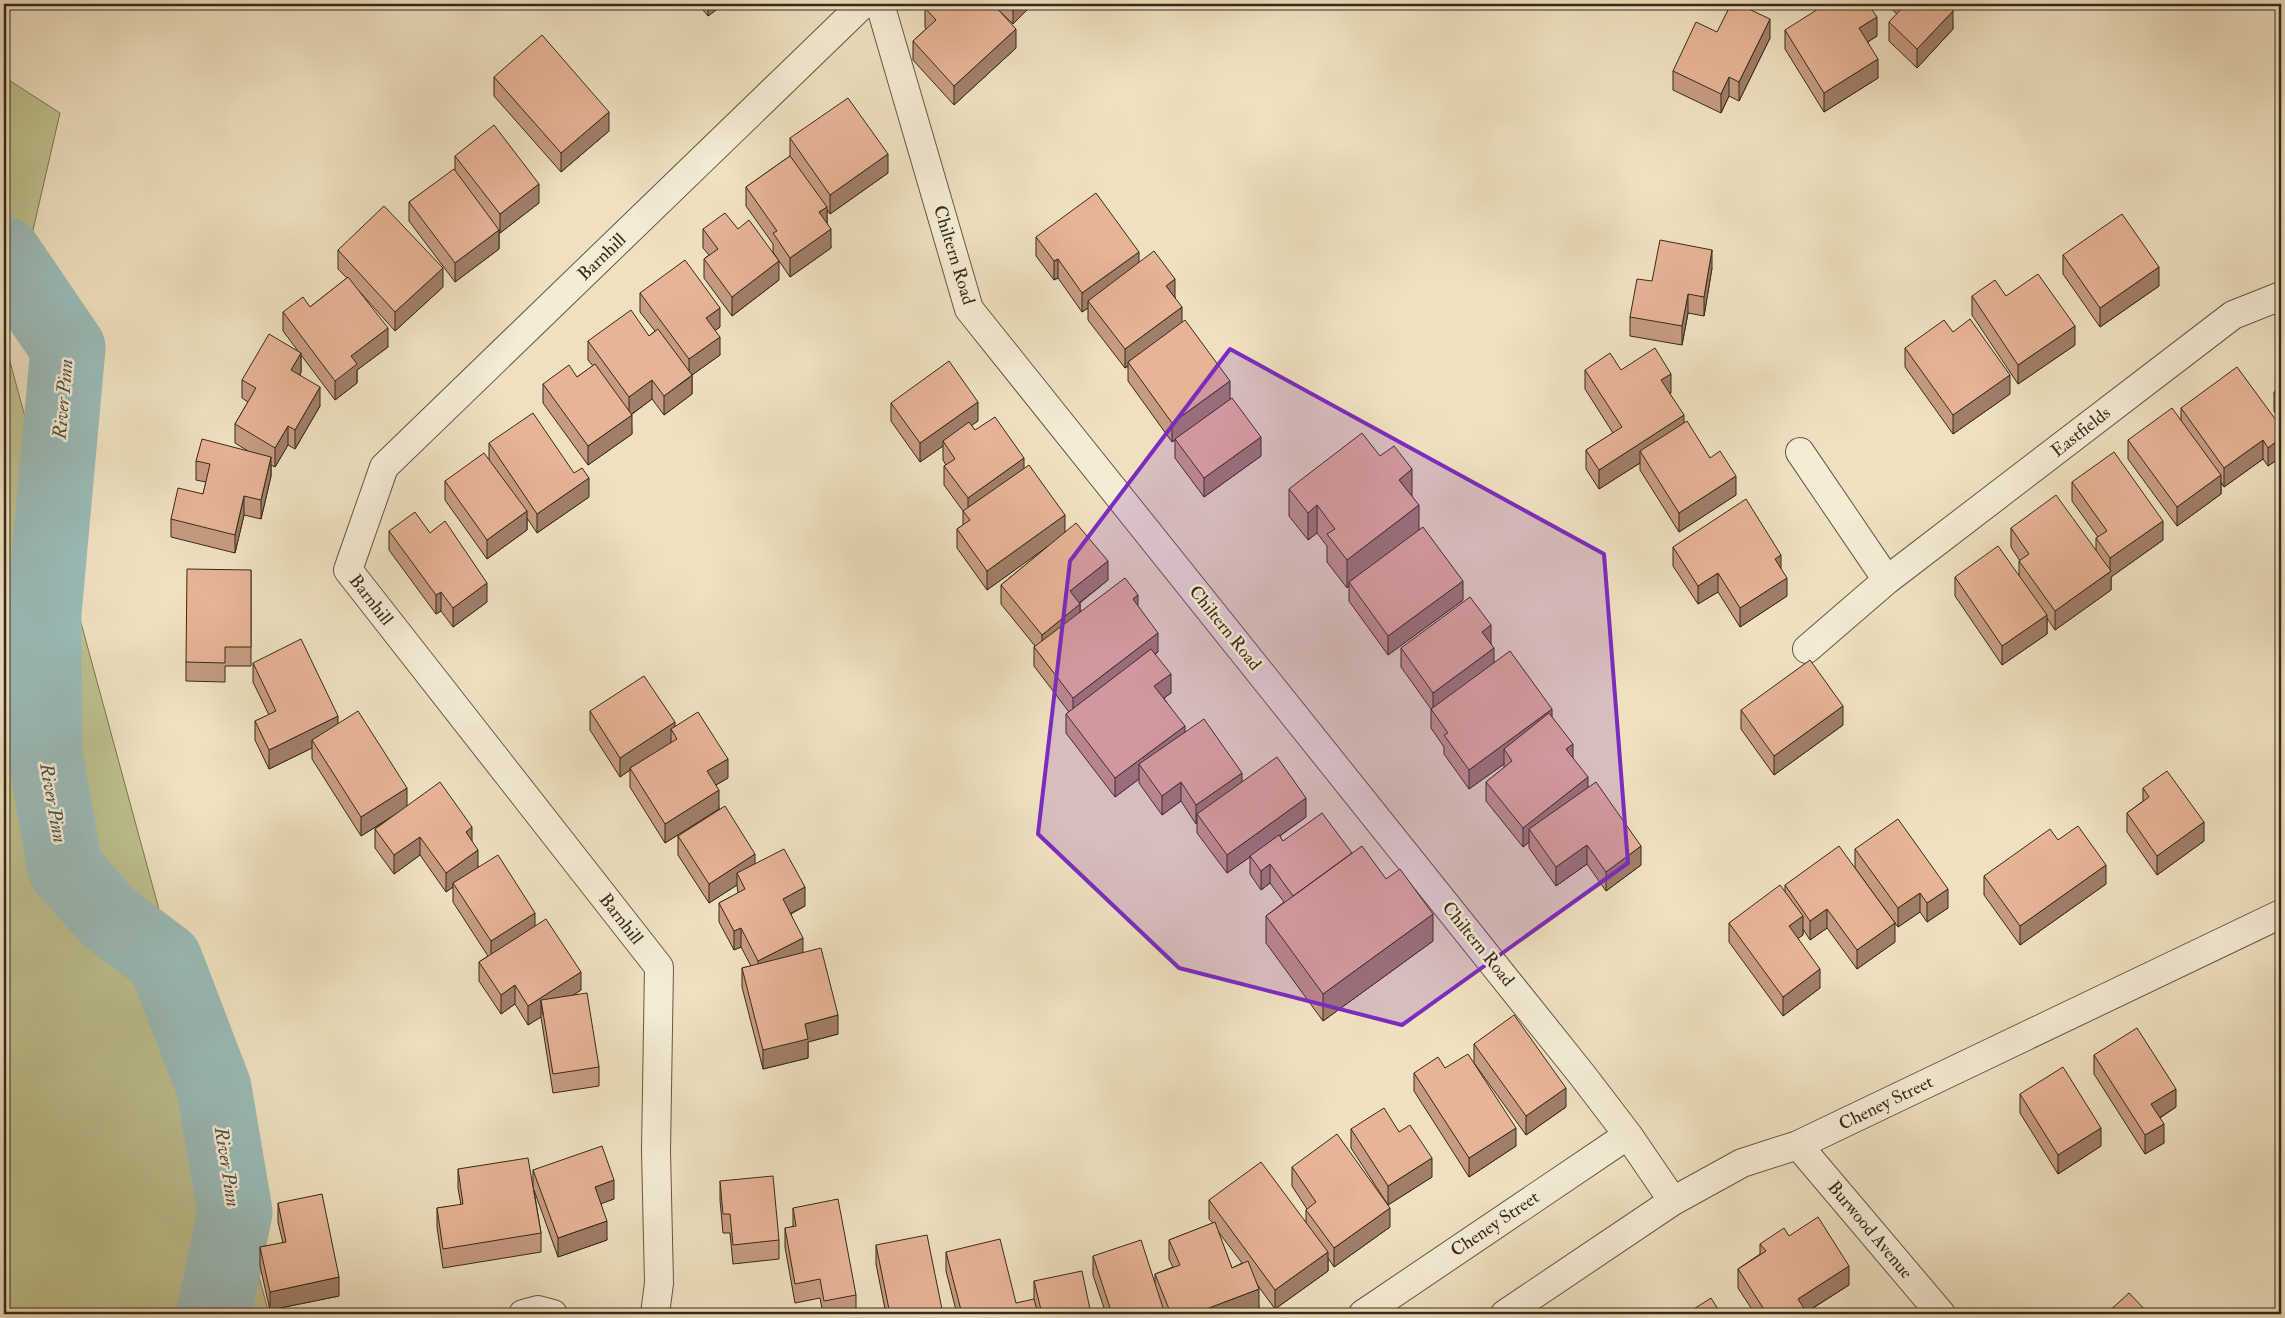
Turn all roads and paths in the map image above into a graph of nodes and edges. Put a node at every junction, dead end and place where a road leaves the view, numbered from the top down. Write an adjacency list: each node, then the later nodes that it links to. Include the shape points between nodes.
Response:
1 (863, 4): 13 (street, Barnhill, via 384,467 348,570 660,967 656,1151 659,1283)
2 (880, 4): 8 (street, Chiltern Road, via 968,309)
3 (2281, 296): 5 (street, Eastfields, via 2233,315)
4 (1800, 452): 5 (street)
5 (1887, 580): 6 (street, Eastfields)
6 (1807, 649)
7 (2281, 914): 9 (street, Cheney Street)
8 (1628, 1135): 10 (street, Chiltern Road); 14 (street, Cheney Street)
9 (1798, 1145): 10 (street, Cheney Street, via 1742,1163); 16 (street, Burwood Avenue)
10 (1673, 1200): 15 (street, Cheney Street)
11 (523, 1314): 12 (street, via 538,1310)
12 (553, 1314)
13 (655, 1314)
14 (1363, 1314)
15 (1505, 1314)
16 (1941, 1314)

